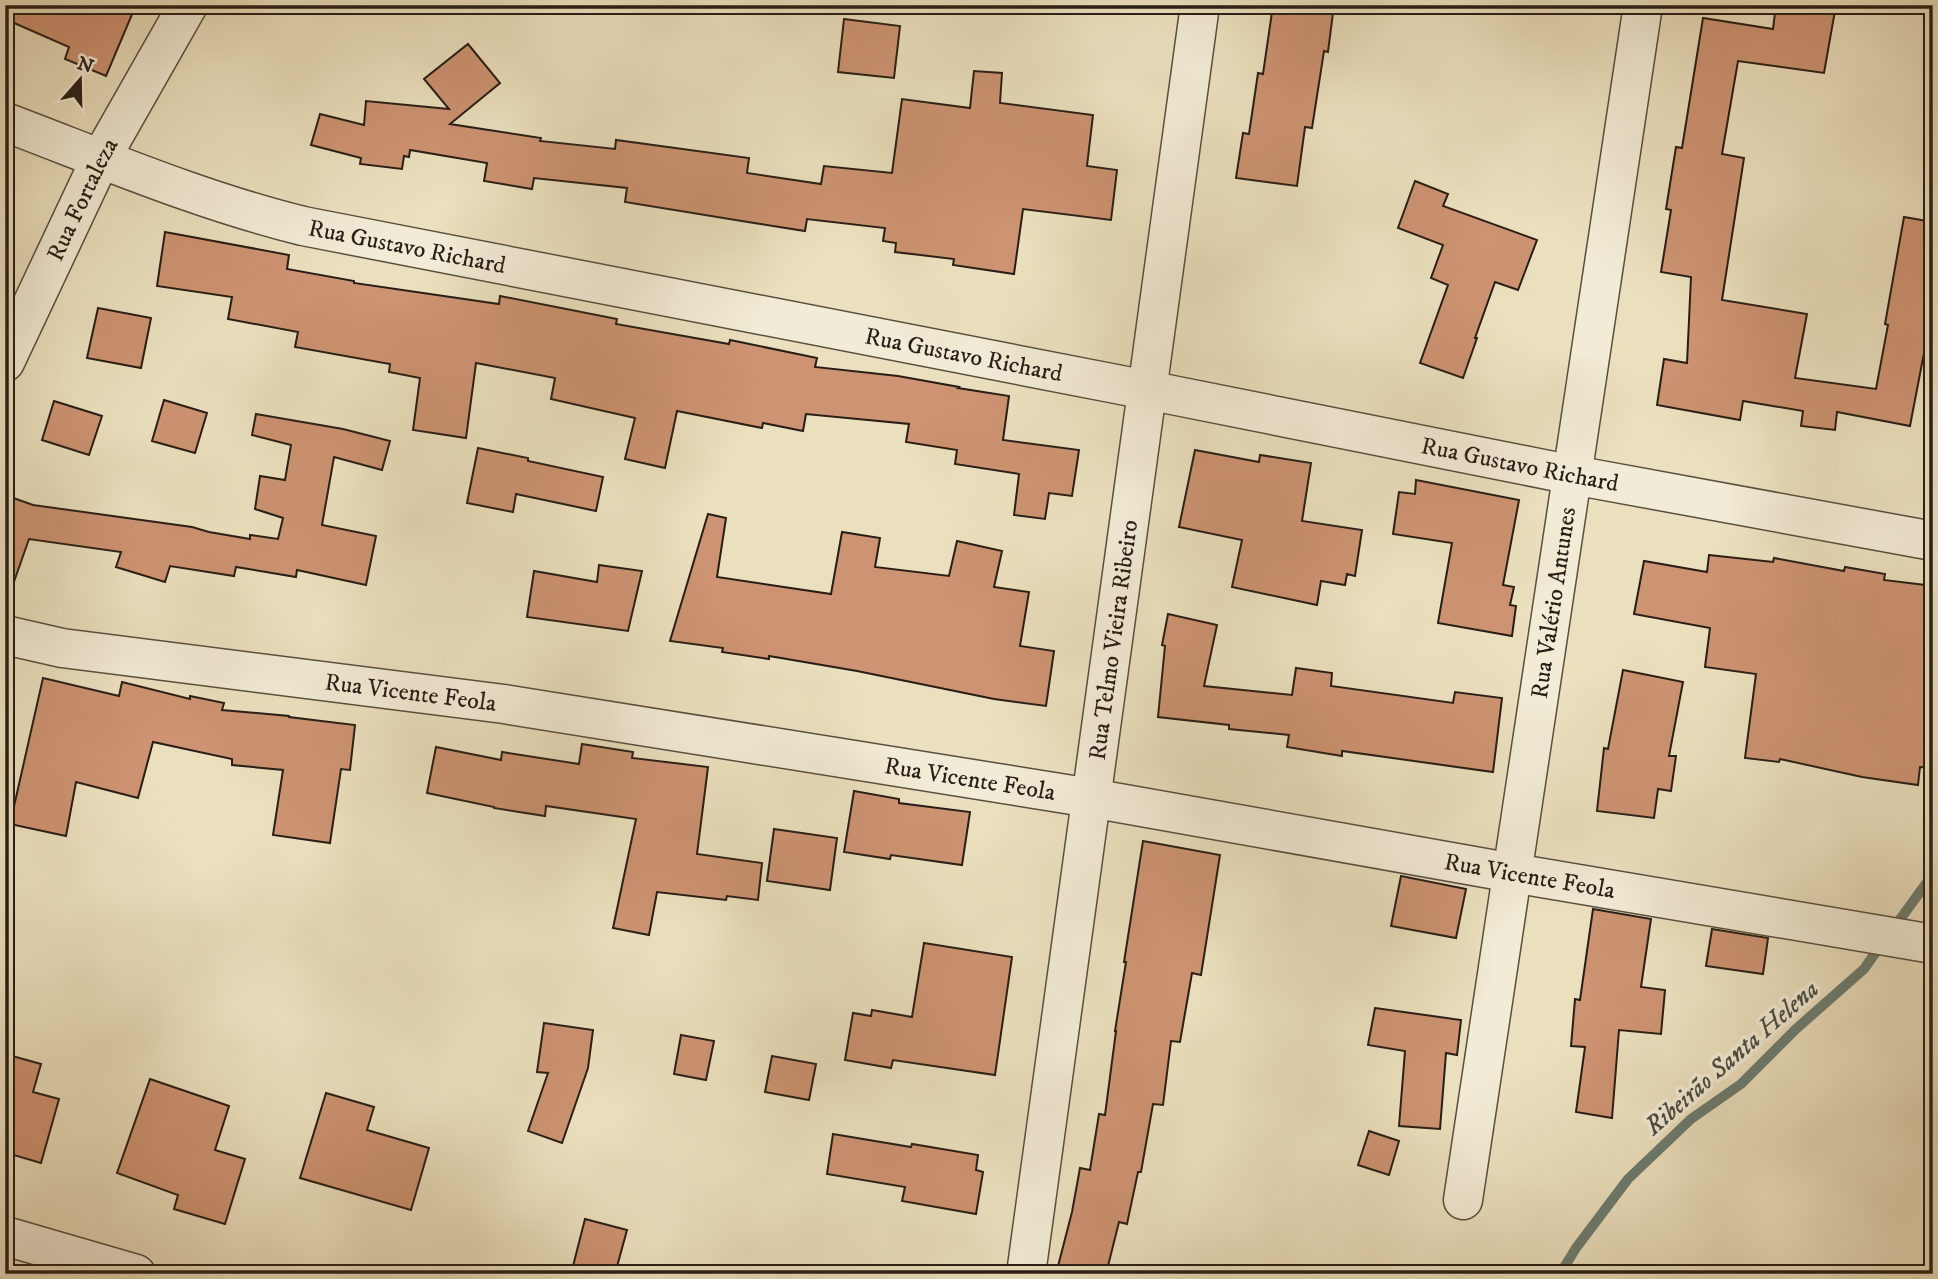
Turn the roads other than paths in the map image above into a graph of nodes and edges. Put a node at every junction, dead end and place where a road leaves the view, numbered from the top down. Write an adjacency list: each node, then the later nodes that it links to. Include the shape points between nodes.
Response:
1 (188, 5): 5 (street, Rua Fortaleza)
2 (1200, 5): 7 (street, Rua Telmo Vieira Ribeiro)
3 (1643, 5): 8 (street, Rua Valério Antunes)
4 (5, 122): 5 (street, Rua Gustavo Richard)
5 (101, 158): 6 (street, Rua Fortaleza); 7 (street, Rua Gustavo Richard, via 210,199 303,226)
6 (5, 362)
7 (1147, 390): 8 (street, Rua Gustavo Richard); 11 (street, Rua Telmo Vieira Ribeiro)
8 (1573, 475): 9 (street, Rua Gustavo Richard); 12 (street, Rua Valério Antunes)
9 (1933, 541)
10 (5, 635): 11 (street, Rua Vicente Feola, via 62,648 504,704)
11 (1091, 798): 12 (street, Rua Vicente Feola); 17 (street, Rua Telmo Vieira Ribeiro)
12 (1513, 873): 13 (street, Rua Vicente Feola); 14 (street, Rua Valério Antunes)
13 (1922, 942)
14 (1463, 1200)
15 (5, 1236): 16 (street)
16 (136, 1274)
17 (1026, 1274)

